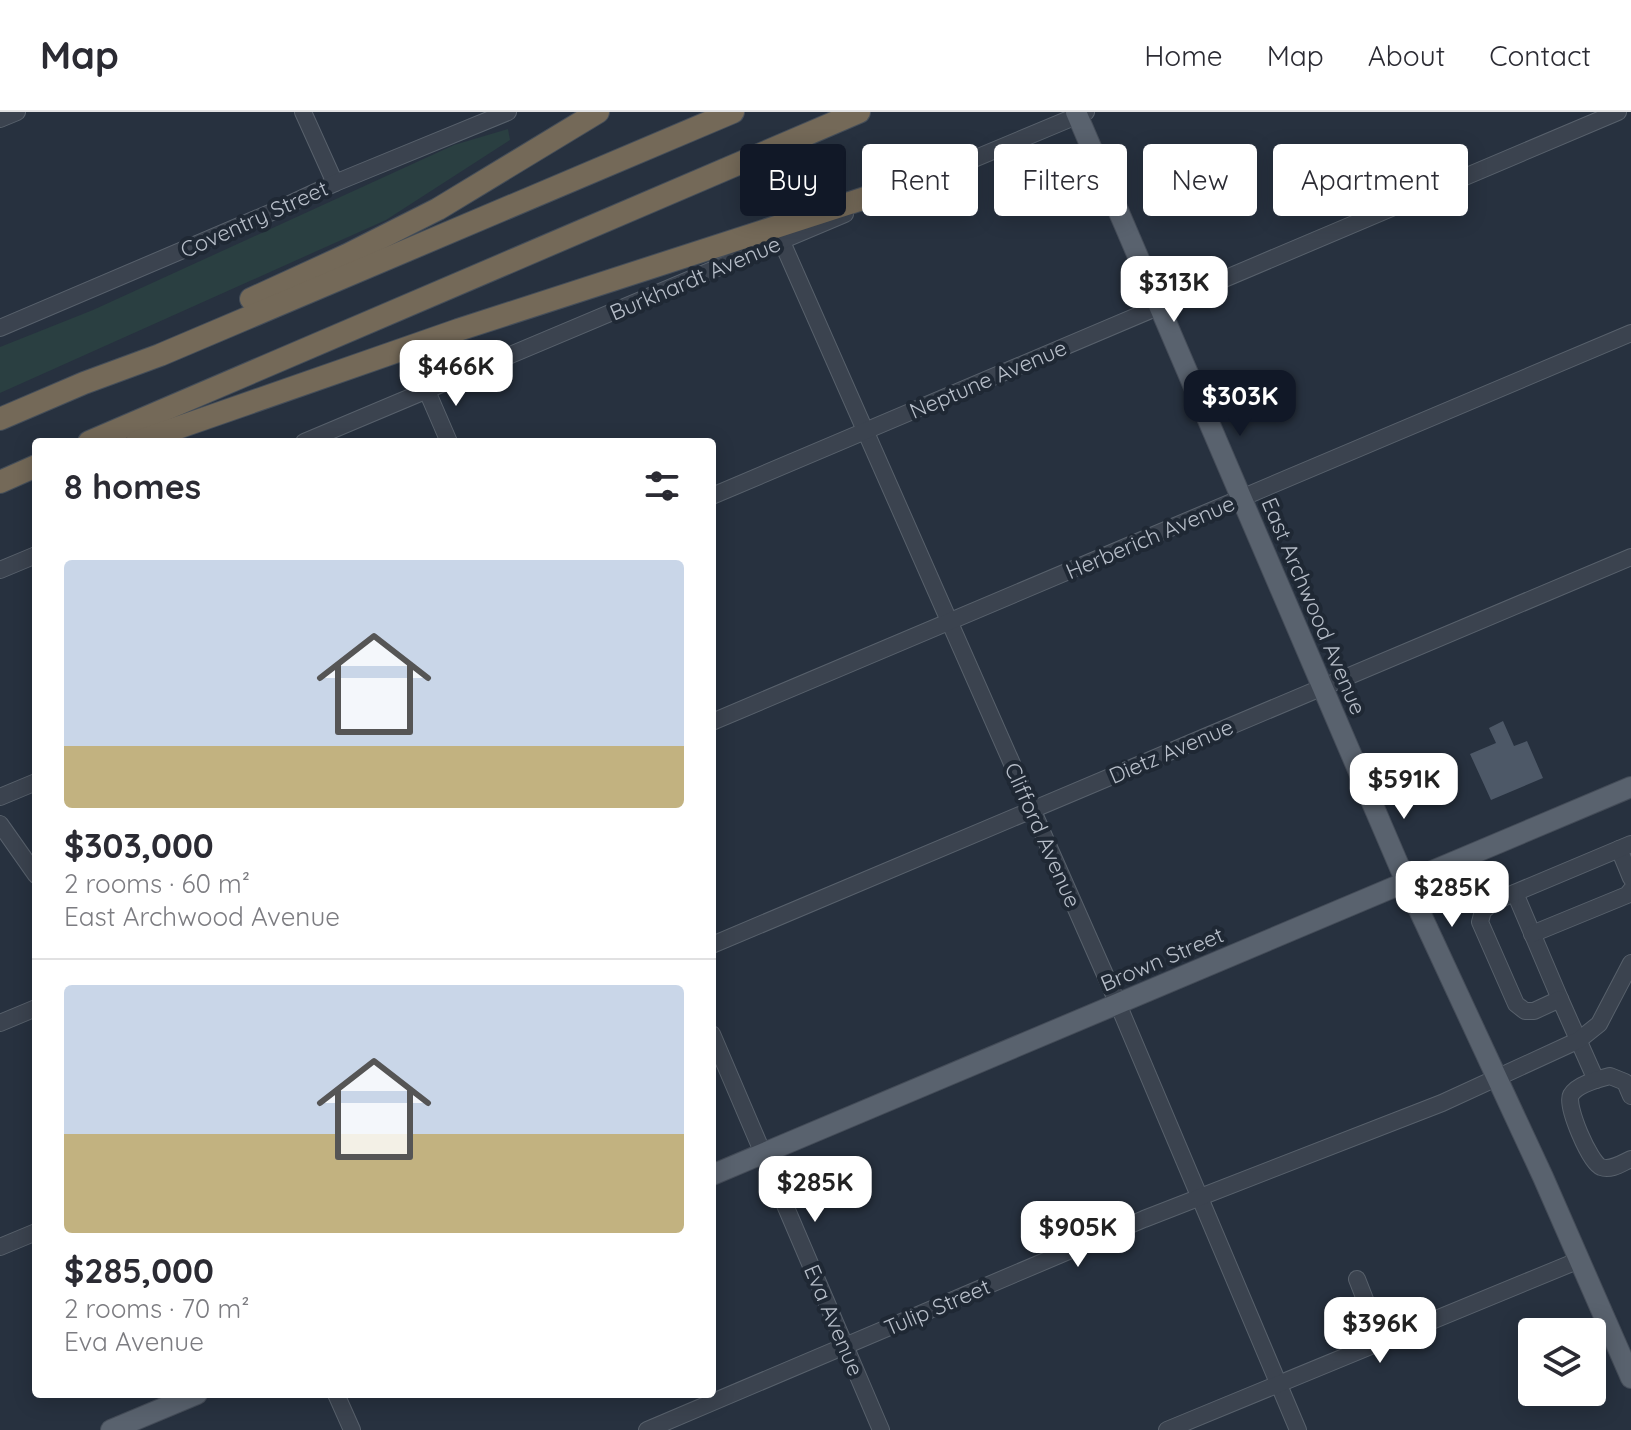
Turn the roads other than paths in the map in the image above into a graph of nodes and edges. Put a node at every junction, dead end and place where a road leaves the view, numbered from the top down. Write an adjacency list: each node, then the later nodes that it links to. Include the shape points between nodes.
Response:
1 (17, 112): 9 (street)
2 (303, 112): 11 (street)
3 (508, 112): 11 (street, Coventry Street)
4 (598, 112): 18 (highway, via 385,237 203,320)
5 (733, 112): 18 (highway)
6 (859, 112): 22 (highway)
7 (1618, 112): 15 (street, Neptune Avenue)
8 (1080, 113): 10 (street, Burkhardt Avenue); 15 (main road, East Archwood Avenue)
9 (0, 119)
10 (978, 157)
11 (335, 183): 16 (street, Coventry Street)
12 (862, 199): 23 (highway, via 458,330)
13 (862, 207): 14 (street, Burkhardt Avenue)
14 (782, 242): 19 (street, Burkhardt Avenue); 21 (street, Clifford Avenue)
15 (1161, 307): 21 (street, Neptune Avenue); 31 (main road, East Archwood Avenue)
16 (0, 328)
17 (1631, 333): 31 (street, Herberich Avenue)
18 (84, 383): 20 (highway)
19 (427, 391): 24 (street, Burkhardt Avenue); 25 (street)
20 (0, 419)
21 (866, 432): 30 (street, Neptune Avenue); 35 (street, Clifford Avenue)
22 (98, 438)
23 (148, 438)
24 (314, 438)
25 (447, 438)
26 (32, 468): 28 (highway)
27 (32, 478): 29 (highway)
28 (0, 482)
29 (0, 490)
30 (716, 494)
31 (1242, 498): 35 (street, Herberich Avenue); 36 (main road, East Archwood Avenue)
32 (32, 557): 34 (street)
33 (1631, 557): 36 (street, Dietz Avenue)
34 (0, 570)
35 (949, 621): 37 (street, Herberich Avenue); 41 (street, Clifford Avenue)
36 (1323, 687): 41 (street, Dietz Avenue); 46 (main road, East Archwood Avenue)
37 (716, 720)
38 (32, 784): 40 (street)
39 (1631, 787): 46 (main road, Brown Street)
40 (0, 797)
41 (1033, 811): 50 (street, Dietz Avenue); 53 (street, Clifford Avenue)
42 (0, 824): 44 (street)
43 (1625, 846): 45 (street); 48 (street)
44 (32, 869)
45 (1631, 878)
46 (1406, 882): 53 (main road, Brown Street); 58 (main road, East Archwood Avenue)
47 (1631, 890): 49 (street)
48 (1515, 893): 49 (street); 52 (street, via 1493,902 1480,922 1516,1004 1534,1011)
49 (1532, 934): 52 (street)
50 (716, 943)
51 (1631, 963): 56 (street, via 1599,1024)
52 (1560, 999): 56 (street)
53 (1118, 1004): 61 (main road, Brown Street); 64 (street, Clifford Avenue)
54 (32, 1010): 55 (street)
55 (0, 1023)
56 (1579, 1040): 58 (street, Tulip Street); 59 (street)
57 (716, 1043): 61 (street, Eva Avenue)
58 (1496, 1079): 64 (street, Tulip Street); 67 (main road, East Archwood Avenue)
59 (1596, 1080): 60 (street, via 1617,1077); 62 (street, via 1574,1090 1569,1108 1600,1167)
60 (1631, 1096)
61 (764, 1154): 63 (main road, Brown Street); 70 (street, Eva Avenue)
62 (1631, 1159)
63 (716, 1173)
64 (1201, 1197): 70 (street, Tulip Street); 72 (street, Clifford Avenue)
65 (32, 1234): 66 (street)
66 (0, 1247)
67 (1577, 1261): 69 (street); 71 (main road, East Archwood Avenue)
68 (1357, 1279): 69 (street)
69 (1382, 1343): 72 (street)
70 (846, 1346): 78 (street, Tulip Street); 79 (street, Eva Avenue)
71 (1631, 1378)
72 (1278, 1383): 80 (street); 81 (street, Clifford Avenue)
73 (190, 1398): 75 (main road)
74 (338, 1398): 77 (street)
75 (144, 1424): 76 (main road)
76 (111, 1430)
77 (352, 1430)
78 (647, 1430)
79 (881, 1430)
80 (1167, 1430)
81 (1298, 1430)

